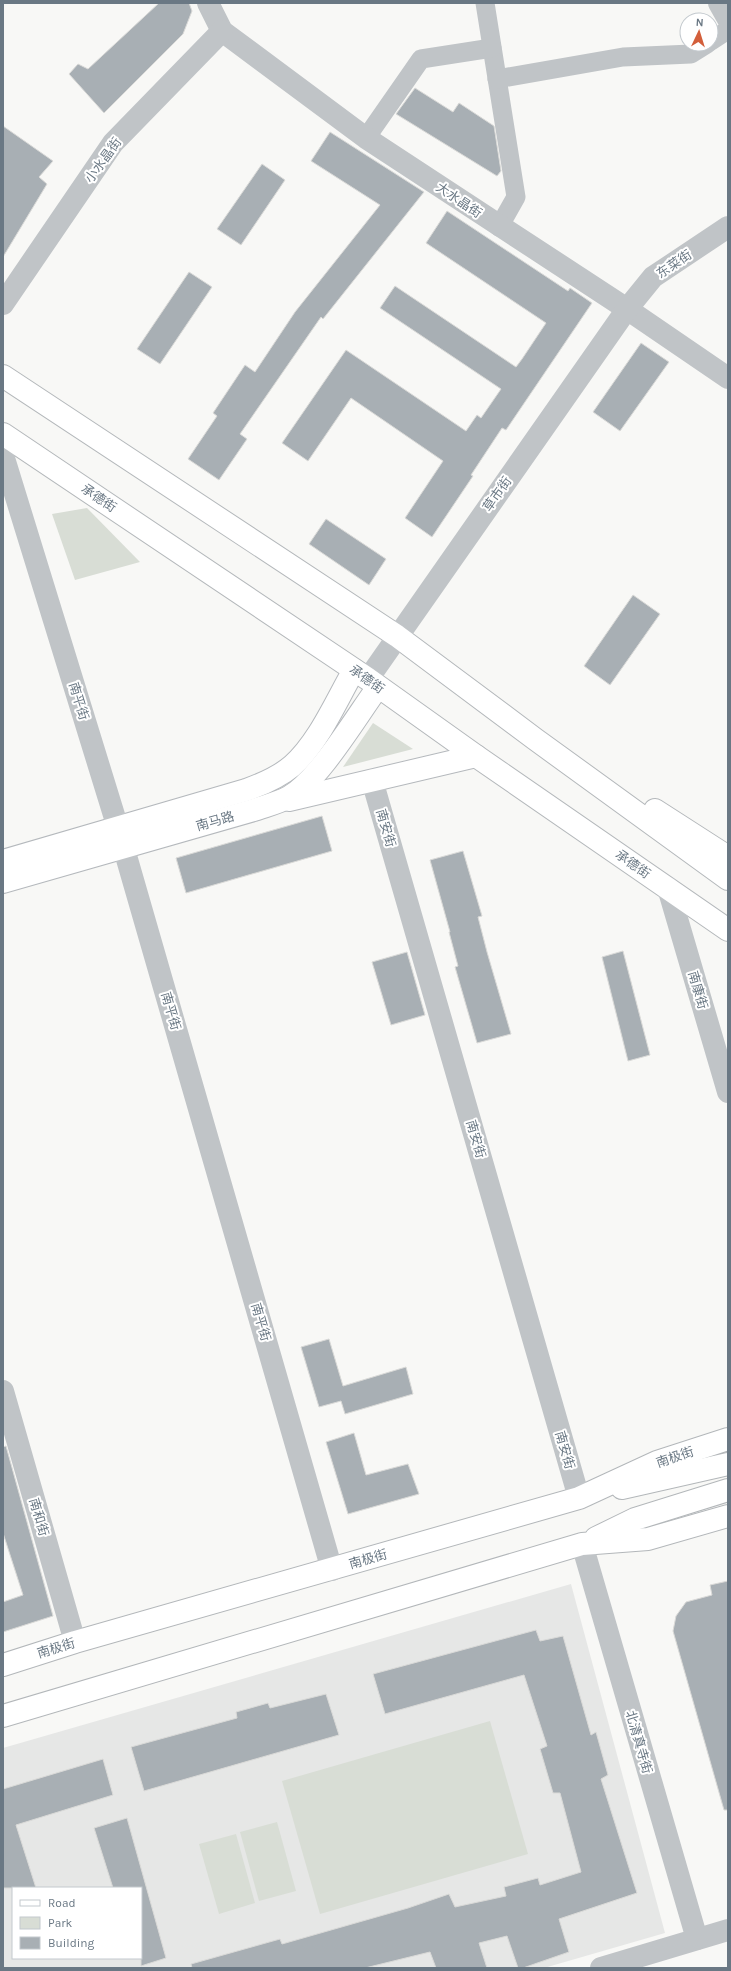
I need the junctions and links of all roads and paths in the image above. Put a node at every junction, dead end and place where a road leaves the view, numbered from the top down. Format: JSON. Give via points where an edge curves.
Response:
{"nodes":[{"id":1,"x":208,"y":3,"type":"edge"},
{"id":2,"x":485,"y":3,"type":"edge"},
{"id":3,"x":719,"y":3,"type":"edge"},
{"id":4,"x":728,"y":19,"type":"edge"},
{"id":5,"x":728,"y":30,"type":"edge"},
{"id":6,"x":222,"y":31,"type":"junction"},
{"id":7,"x":719,"y":36,"type":"edge"},
{"id":8,"x":492,"y":48,"type":"junction"},
{"id":9,"x":694,"y":52,"type":"edge"},
{"id":10,"x":497,"y":79,"type":"junction"},
{"id":11,"x":366,"y":138,"type":"junction"},
{"id":12,"x":499,"y":227,"type":"junction"},
{"id":13,"x":728,"y":227,"type":"edge"},
{"id":14,"x":3,"y":304,"type":"edge"},
{"id":15,"x":627,"y":309,"type":"junction"},
{"id":16,"x":3,"y":376,"type":"edge"},
{"id":17,"x":728,"y":378,"type":"edge"},
{"id":18,"x":3,"y":434,"type":"edge"},
{"id":19,"x":3,"y":455,"type":"edge"},
{"id":20,"x":397,"y":636,"type":"junction"},
{"id":21,"x":366,"y":678,"type":"junction"},
{"id":22,"x":476,"y":756,"type":"junction"},
{"id":23,"x":372,"y":780,"type":"junction"},
{"id":24,"x":268,"y":805,"type":"junction"},
{"id":25,"x":120,"y":838,"type":"junction"},
{"id":26,"x":3,"y":861,"type":"edge"},
{"id":27,"x":725,"y":870,"type":"edge"},
{"id":28,"x":3,"y":882,"type":"edge"},
{"id":29,"x":668,"y":888,"type":"junction"},
{"id":30,"x":728,"y":930,"type":"edge"},
{"id":31,"x":728,"y":1092,"type":"edge"},
{"id":32,"x":3,"y":1391,"type":"edge"},
{"id":33,"x":728,"y":1439,"type":"edge"},
{"id":34,"x":718,"y":1467,"type":"edge"},
{"id":35,"x":718,"y":1492,"type":"edge"},
{"id":36,"x":579,"y":1498,"type":"junction"},
{"id":37,"x":728,"y":1516,"type":"edge"},
{"id":38,"x":582,"y":1544,"type":"junction"},
{"id":39,"x":332,"y":1570,"type":"junction"},
{"id":40,"x":75,"y":1642,"type":"junction"},
{"id":41,"x":3,"y":1665,"type":"edge"},
{"id":42,"x":3,"y":1716,"type":"edge"},
{"id":43,"x":728,"y":1930,"type":"edge"},
{"id":44,"x":697,"y":1939,"type":"junction"},
{"id":45,"x":601,"y":1968,"type":"edge"}],
"edges":[{"from":1,"to":6,"type":"street","name":"大水晶街"},
{"from":2,"to":8,"type":"street"},
{"from":3,"to":4,"type":"street"},
{"from":5,"to":7,"type":"street"},
{"from":6,"to":11,"type":"street","name":"大水晶街"},
{"from":6,"to":14,"type":"street","name":"小水晶街","via":[[113,143]]},
{"from":8,"to":10,"type":"street"},
{"from":8,"to":11,"type":"street","via":[[421,59]]},
{"from":9,"to":10,"type":"street","via":[[623,57]]},
{"from":10,"to":12,"type":"street","via":[[516,197]]},
{"from":11,"to":12,"type":"street","name":"大水晶街"},
{"from":12,"to":15,"type":"street","name":"大水晶街"},
{"from":13,"to":15,"type":"street","name":"东菜街","via":[[653,277]]},
{"from":15,"to":17,"type":"street","name":"大水晶街"},
{"from":15,"to":20,"type":"street","name":"草市街"},
{"from":16,"to":20,"type":"main road"},
{"from":18,"to":21,"type":"main road","name":"承德街"},
{"from":19,"to":25,"type":"street","name":"南平街"},
{"from":20,"to":21,"type":"street","name":"草市街"},
{"from":20,"to":27,"type":"main road","via":[[535,739],[694,834]]},
{"from":21,"to":22,"type":"main road","name":"承德街"},
{"from":21,"to":24,"type":"main road","name":"南马路","via":[[322,765],[303,786],[288,797]]},
{"from":21,"to":25,"type":"main road","name":"南马路","via":[[303,755],[270,781]]},
{"from":22,"to":23,"type":"main road"},
{"from":22,"to":29,"type":"main road","name":"承德街"},
{"from":23,"to":24,"type":"main road"},
{"from":23,"to":36,"type":"street","name":"南安街"},
{"from":24,"to":25,"type":"main road","name":"南马路"},
{"from":25,"to":26,"type":"main road","name":"南马路"},
{"from":25,"to":28,"type":"main road","name":"南马路"},
{"from":25,"to":39,"type":"street","name":"南平街"},
{"from":29,"to":30,"type":"main road","name":"承德街"},
{"from":29,"to":31,"type":"street","name":"南康街"},
{"from":32,"to":40,"type":"street","name":"南和街"},
{"from":33,"to":36,"type":"main road","name":"南极街","via":[[657,1462]]},
{"from":34,"to":36,"type":"main road"},
{"from":35,"to":38,"type":"main road","via":[[635,1520]]},
{"from":36,"to":39,"type":"main road","name":"南极街"},
{"from":37,"to":38,"type":"main road","via":[[648,1539]]},
{"from":38,"to":42,"type":"main road"},
{"from":38,"to":44,"type":"street","name":"北清真寺街"},
{"from":39,"to":40,"type":"main road","name":"南极街"},
{"from":40,"to":41,"type":"main road","name":"南极街"},
{"from":43,"to":44,"type":"street"},
{"from":44,"to":45,"type":"street"}]}
